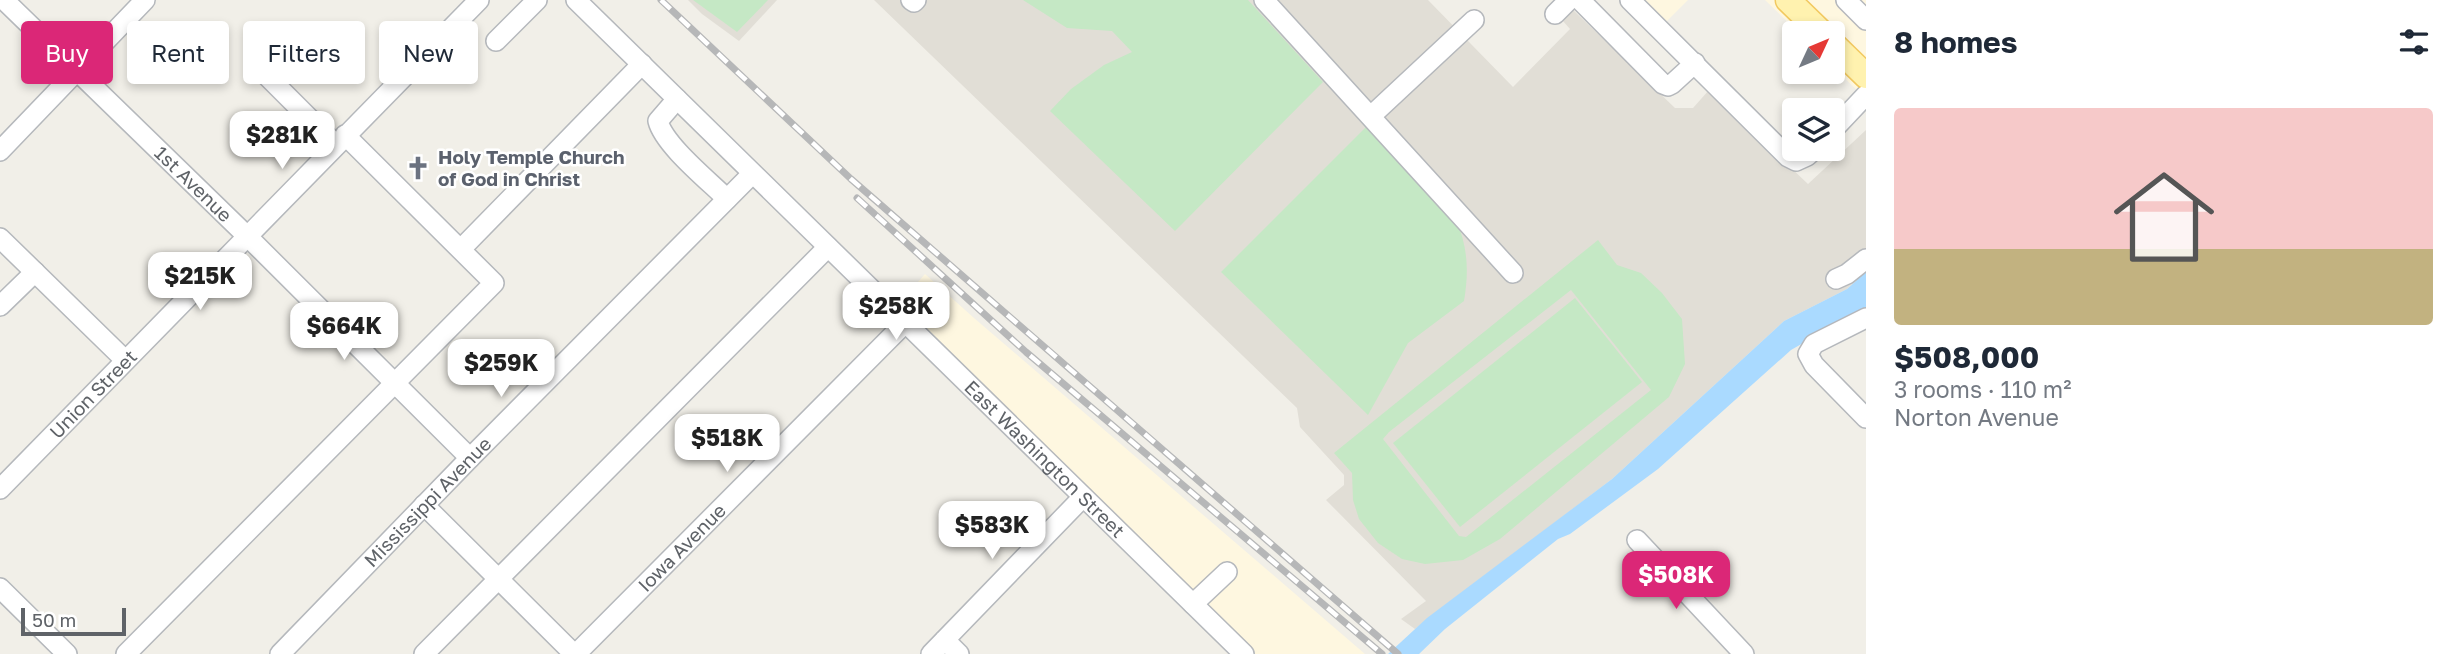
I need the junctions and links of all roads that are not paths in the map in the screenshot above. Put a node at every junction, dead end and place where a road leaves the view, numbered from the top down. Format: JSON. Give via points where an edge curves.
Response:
{"nodes":[{"id":1,"x":4,"y":0,"type":"edge"},
{"id":2,"x":479,"y":0,"type":"edge"},
{"id":3,"x":537,"y":0,"type":"edge"},
{"id":4,"x":576,"y":0,"type":"edge"},
{"id":5,"x":1264,"y":0,"type":"edge"},
{"id":6,"x":1580,"y":0,"type":"edge"},
{"id":7,"x":1630,"y":0,"type":"edge"},
{"id":8,"x":1846,"y":0,"type":"edge"},
{"id":9,"x":141,"y":1,"type":"edge"},
{"id":10,"x":1792,"y":1,"type":"edge"},
{"id":11,"x":1474,"y":20,"type":"dead end"},
{"id":12,"x":1866,"y":20,"type":"edge"},
{"id":13,"x":26,"y":21,"type":"edge"},
{"id":14,"x":1811,"y":21,"type":"edge"},
{"id":15,"x":113,"y":31,"type":"edge"},
{"id":16,"x":496,"y":41,"type":"dead end"},
{"id":17,"x":1845,"y":56,"type":"edge"},
{"id":18,"x":1695,"y":63,"type":"junction"},
{"id":19,"x":642,"y":64,"type":"junction"},
{"id":20,"x":1866,"y":76,"type":"edge"},
{"id":21,"x":64,"y":84,"type":"edge"},
{"id":22,"x":91,"y":84,"type":"edge"},
{"id":23,"x":277,"y":84,"type":"edge"},
{"id":24,"x":1866,"y":95,"type":"edge"},
{"id":25,"x":677,"y":99,"type":"junction"},
{"id":26,"x":1371,"y":116,"type":"junction"},
{"id":27,"x":1845,"y":117,"type":"edge"},
{"id":28,"x":341,"y":140,"type":"junction"},
{"id":29,"x":0,"y":151,"type":"edge"},
{"id":30,"x":1782,"y":151,"type":"edge"},
{"id":31,"x":752,"y":174,"type":"junction"},
{"id":32,"x":727,"y":198,"type":"junction"},
{"id":33,"x":247,"y":236,"type":"junction"},
{"id":34,"x":0,"y":238,"type":"edge"},
{"id":35,"x":828,"y":247,"type":"junction"},
{"id":36,"x":461,"y":249,"type":"junction"},
{"id":37,"x":1866,"y":259,"type":"edge"},
{"id":38,"x":35,"y":272,"type":"junction"},
{"id":39,"x":1513,"y":273,"type":"dead end"},
{"id":40,"x":1836,"y":279,"type":"dead end"},
{"id":41,"x":0,"y":306,"type":"edge"},
{"id":42,"x":1866,"y":318,"type":"edge"},
{"id":43,"x":905,"y":323,"type":"junction"},
{"id":44,"x":125,"y":360,"type":"junction"},
{"id":45,"x":394,"y":383,"type":"junction"},
{"id":46,"x":1866,"y":418,"type":"edge"},
{"id":47,"x":470,"y":458,"type":"junction"},
{"id":48,"x":0,"y":489,"type":"edge"},
{"id":49,"x":1083,"y":497,"type":"junction"},
{"id":50,"x":424,"y":505,"type":"junction"},
{"id":51,"x":1637,"y":540,"type":"dead end"},
{"id":52,"x":1227,"y":572,"type":"dead end"},
{"id":53,"x":499,"y":579,"type":"junction"},
{"id":54,"x":0,"y":588,"type":"edge"},
{"id":55,"x":1193,"y":604,"type":"junction"},
{"id":56,"x":938,"y":647,"type":"edge"},
{"id":57,"x":67,"y":654,"type":"edge"},
{"id":58,"x":126,"y":654,"type":"edge"},
{"id":59,"x":280,"y":654,"type":"edge"},
{"id":60,"x":424,"y":654,"type":"edge"},
{"id":61,"x":575,"y":654,"type":"edge"},
{"id":62,"x":959,"y":654,"type":"edge"},
{"id":63,"x":1244,"y":654,"type":"edge"},
{"id":64,"x":1744,"y":654,"type":"edge"}],
"edges":[{"from":1,"to":13,"type":"street","name":"1st Avenue"},
{"from":2,"to":28,"type":"street","name":"Union Street"},
{"from":3,"to":16,"type":"street"},
{"from":4,"to":19,"type":"street","name":"East Washington Street"},
{"from":5,"to":26,"type":"street"},
{"from":6,"to":18,"type":"street","via":[[1663,83],[1672,84]]},
{"from":7,"to":18,"type":"street"},
{"from":8,"to":12,"type":"street"},
{"from":9,"to":15,"type":"street"},
{"from":10,"to":14,"type":"main road"},
{"from":11,"to":26,"type":"street"},
{"from":17,"to":20,"type":"main road"},
{"from":18,"to":30,"type":"street"},
{"from":19,"to":25,"type":"street","name":"East Washington Street"},
{"from":19,"to":36,"type":"street"},
{"from":21,"to":29,"type":"street"},
{"from":22,"to":33,"type":"street","name":"1st Avenue"},
{"from":23,"to":28,"type":"street"},
{"from":24,"to":27,"type":"street"},
{"from":25,"to":31,"type":"street","name":"East Washington Street"},
{"from":25,"to":32,"type":"street","via":[[658,121],[659,127]]},
{"from":26,"to":39,"type":"street"},
{"from":28,"to":33,"type":"street","name":"Union Street"},
{"from":28,"to":36,"type":"street"},
{"from":31,"to":32,"type":"street","name":"Mississippi Avenue"},
{"from":31,"to":35,"type":"street","name":"East Washington Street"},
{"from":32,"to":47,"type":"street","name":"Mississippi Avenue"},
{"from":33,"to":44,"type":"street","name":"Union Street"},
{"from":33,"to":45,"type":"street","name":"1st Avenue"},
{"from":34,"to":38,"type":"street"},
{"from":35,"to":43,"type":"street","name":"East Washington Street"},
{"from":35,"to":53,"type":"street"},
{"from":36,"to":45,"type":"street","via":[[494,283]]},
{"from":37,"to":40,"type":"street"},
{"from":38,"to":41,"type":"street"},
{"from":38,"to":44,"type":"street"},
{"from":42,"to":46,"type":"street","via":[[1814,344],[1808,354]]},
{"from":43,"to":49,"type":"street","name":"East Washington Street"},
{"from":43,"to":61,"type":"street","name":"Iowa Avenue"},
{"from":44,"to":48,"type":"street","name":"Union Street"},
{"from":45,"to":47,"type":"street","name":"1st Avenue"},
{"from":45,"to":58,"type":"street"},
{"from":47,"to":50,"type":"street","name":"Mississippi Avenue"},
{"from":49,"to":55,"type":"street","name":"East Washington Street"},
{"from":49,"to":56,"type":"street"},
{"from":50,"to":53,"type":"street"},
{"from":50,"to":59,"type":"street","name":"Mississippi Avenue"},
{"from":51,"to":64,"type":"street"},
{"from":52,"to":55,"type":"street"},
{"from":53,"to":60,"type":"street"},
{"from":53,"to":61,"type":"street"},
{"from":54,"to":57,"type":"street"},
{"from":55,"to":63,"type":"street","name":"East Washington Street"},
{"from":56,"to":62,"type":"street"}]}
